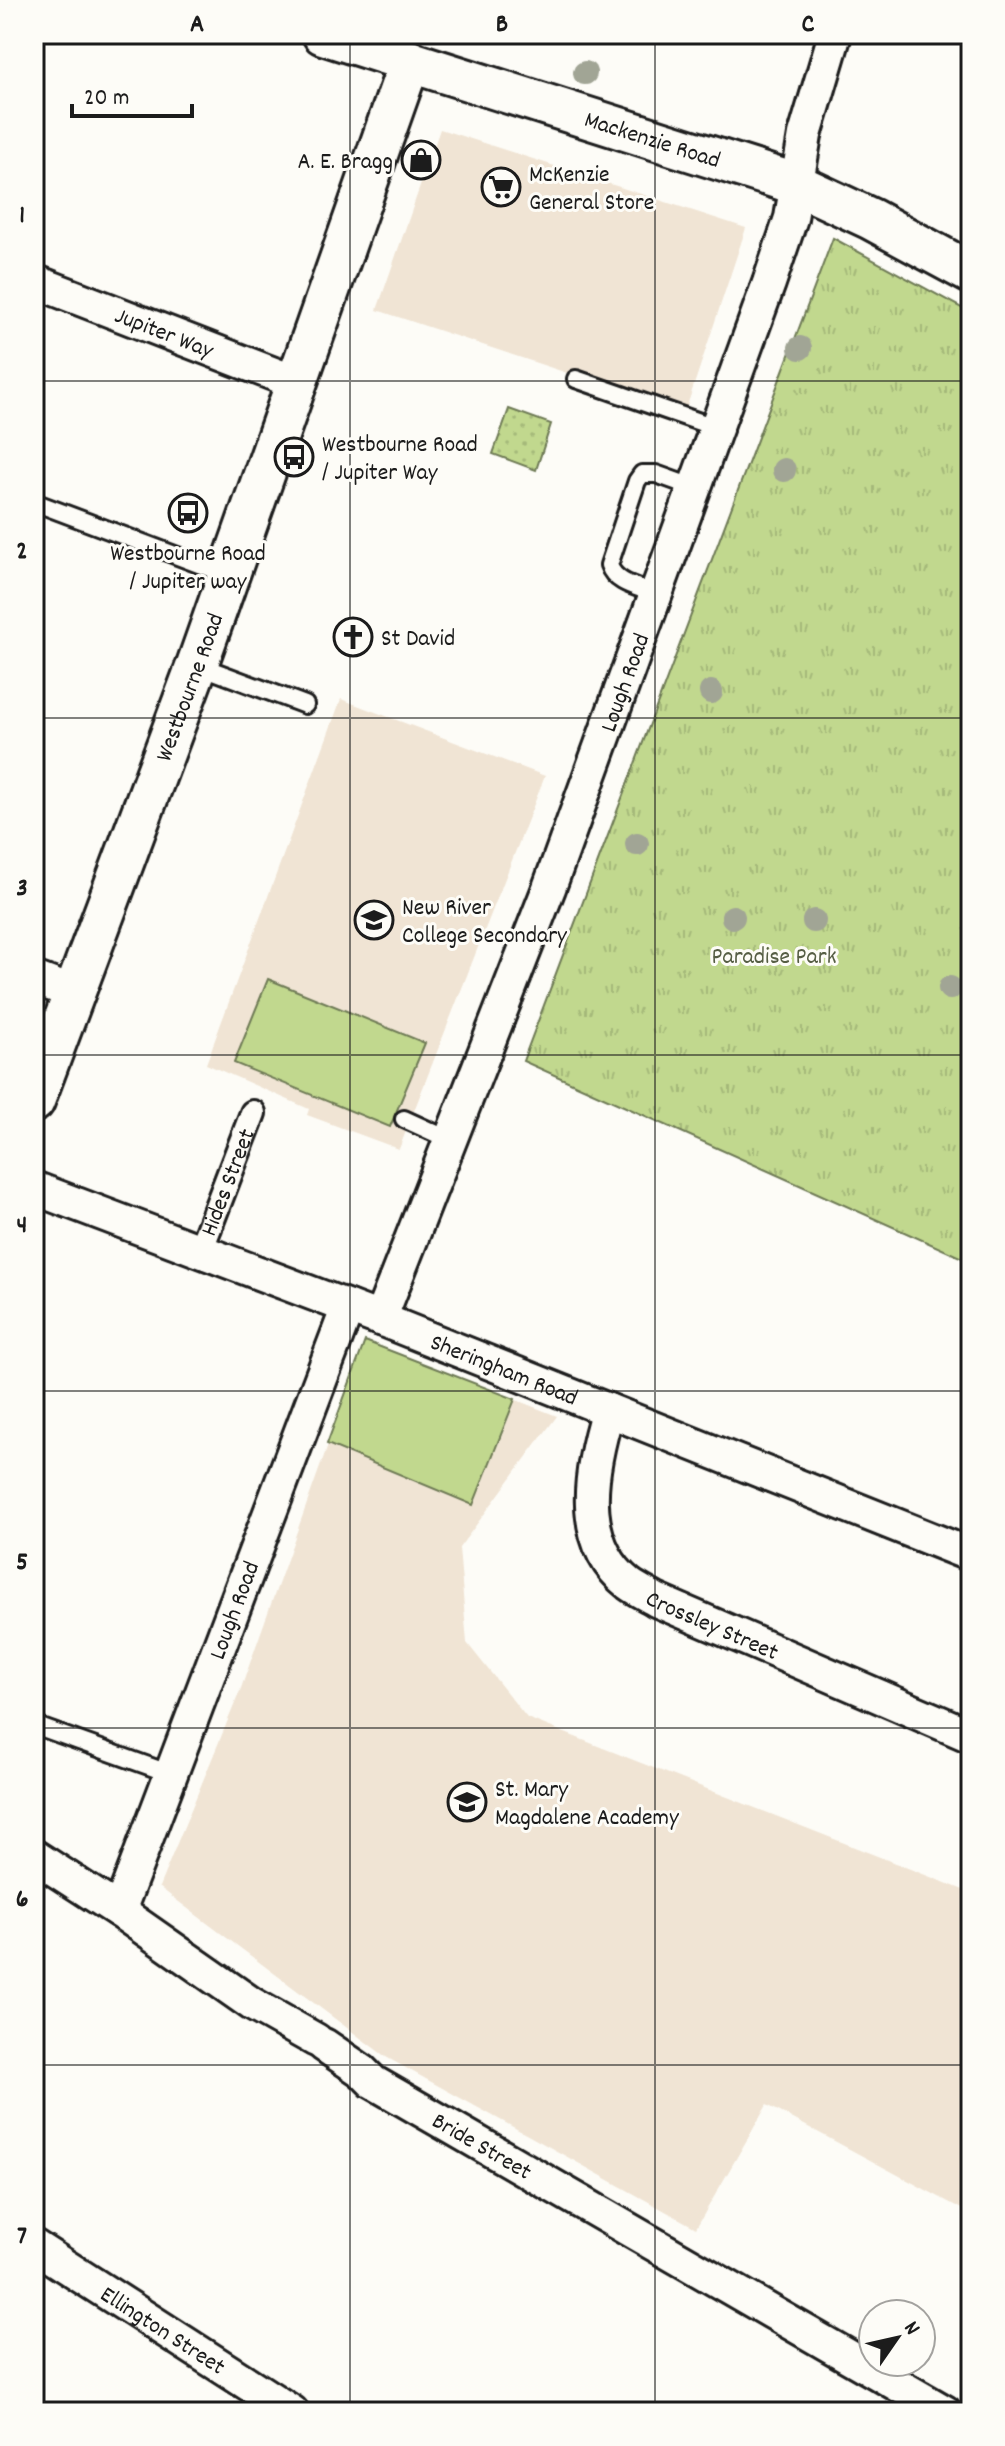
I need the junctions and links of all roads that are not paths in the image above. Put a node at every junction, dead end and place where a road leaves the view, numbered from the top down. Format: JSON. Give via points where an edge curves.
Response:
{"nodes":[{"id":1,"x":323,"y":34,"type":"edge"},
{"id":2,"x":835,"y":34,"type":"edge"},
{"id":3,"x":410,"y":61,"type":"junction"},
{"id":4,"x":796,"y":184,"type":"junction"},
{"id":5,"x":971,"y":273,"type":"edge"},
{"id":6,"x":34,"y":281,"type":"edge"},
{"id":7,"x":576,"y":379,"type":"dead end"},
{"id":8,"x":297,"y":383,"type":"junction"},
{"id":9,"x":717,"y":428,"type":"junction"},
{"id":10,"x":695,"y":488,"type":"junction"},
{"id":11,"x":34,"y":502,"type":"edge"},
{"id":12,"x":228,"y":575,"type":"junction"},
{"id":13,"x":656,"y":594,"type":"junction"},
{"id":14,"x":197,"y":665,"type":"junction"},
{"id":15,"x":305,"y":705,"type":"dead end"},
{"id":16,"x":34,"y":978,"type":"edge"},
{"id":17,"x":74,"y":993,"type":"junction"},
{"id":18,"x":34,"y":1101,"type":"edge"},
{"id":19,"x":253,"y":1113,"type":"dead end"},
{"id":20,"x":404,"y":1119,"type":"dead end"},
{"id":21,"x":450,"y":1140,"type":"junction"},
{"id":22,"x":34,"y":1188,"type":"edge"},
{"id":23,"x":200,"y":1251,"type":"junction"},
{"id":24,"x":348,"y":1307,"type":"junction"},
{"id":25,"x":380,"y":1319,"type":"junction"},
{"id":26,"x":608,"y":1410,"type":"junction"},
{"id":27,"x":971,"y":1555,"type":"edge"},
{"id":28,"x":34,"y":1725,"type":"edge"},
{"id":29,"x":971,"y":1736,"type":"edge"},
{"id":30,"x":171,"y":1774,"type":"junction"},
{"id":31,"x":34,"y":1856,"type":"edge"},
{"id":32,"x":119,"y":1911,"type":"junction"},
{"id":33,"x":34,"y":2246,"type":"edge"},
{"id":34,"x":292,"y":2412,"type":"edge"},
{"id":35,"x":945,"y":2412,"type":"edge"}],
"edges":[{"from":1,"to":3,"type":"street","name":"Mackenzie Road"},
{"from":2,"to":4,"type":"street","name":"Lough Road"},
{"from":3,"to":4,"type":"street","name":"Mackenzie Road"},
{"from":3,"to":8,"type":"street","name":"Westbourne Road"},
{"from":4,"to":5,"type":"street","name":"Mackenzie Road"},
{"from":4,"to":9,"type":"street","name":"Lough Road","via":[[788,231]]},
{"from":6,"to":8,"type":"street","name":"Jupiter Way"},
{"from":7,"to":9,"type":"lane"},
{"from":8,"to":12,"type":"street","name":"Westbourne Road"},
{"from":9,"to":10,"type":"street","name":"Lough Road"},
{"from":10,"to":13,"type":"street","name":"Lough Road"},
{"from":10,"to":13,"type":"lane","via":[[656,474],[642,474],[637,481],[609,565],[620,581]]},
{"from":11,"to":12,"type":"lane"},
{"from":12,"to":14,"type":"street","name":"Westbourne Road"},
{"from":13,"to":21,"type":"street","name":"Lough Road"},
{"from":14,"to":15,"type":"lane"},
{"from":14,"to":17,"type":"street","name":"Westbourne Road"},
{"from":16,"to":17,"type":"street"},
{"from":17,"to":18,"type":"street","name":"Westbourne Road"},
{"from":19,"to":23,"type":"street","name":"Hides Street"},
{"from":20,"to":21,"type":"lane"},
{"from":21,"to":25,"type":"street","name":"Lough Road"},
{"from":22,"to":23,"type":"street","name":"Sheringham Road"},
{"from":23,"to":24,"type":"street","name":"Sheringham Road"},
{"from":24,"to":25,"type":"street","name":"Sheringham Road"},
{"from":24,"to":30,"type":"street","name":"Lough Road"},
{"from":25,"to":26,"type":"street","name":"Sheringham Road"},
{"from":26,"to":27,"type":"street","name":"Sheringham Road"},
{"from":26,"to":29,"type":"street","name":"Crossley Street","via":[[592,1478],[591,1509],[609,1563],[629,1584]]},
{"from":28,"to":30,"type":"lane"},
{"from":30,"to":32,"type":"street","name":"Lough Road"},
{"from":31,"to":32,"type":"street","name":"Bride Street"},
{"from":32,"to":35,"type":"street","name":"Bride Street","via":[[373,2082]]},
{"from":33,"to":34,"type":"street","name":"Ellington Street"}]}
